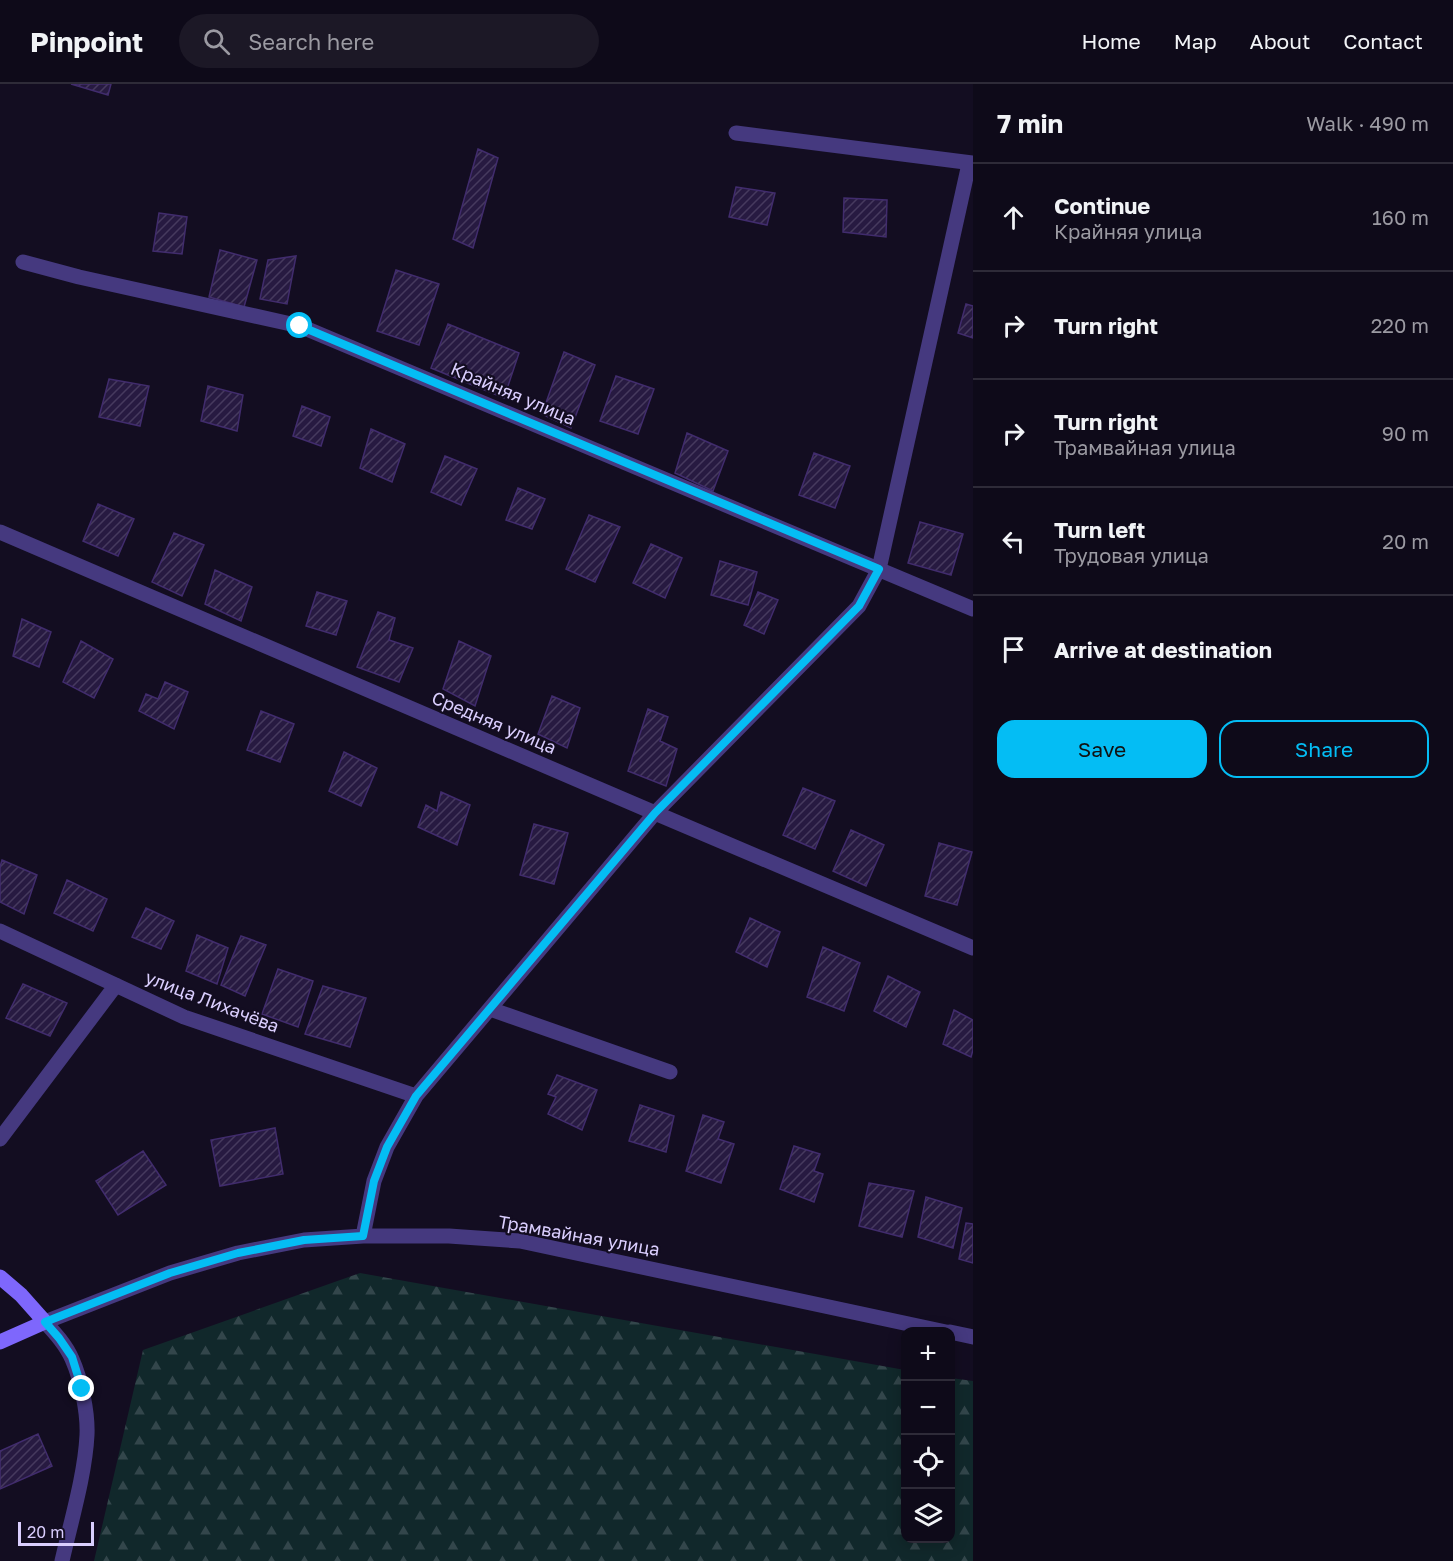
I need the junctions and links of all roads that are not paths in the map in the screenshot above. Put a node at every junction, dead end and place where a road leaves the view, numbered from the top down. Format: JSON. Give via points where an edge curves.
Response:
{"nodes":[{"id":1,"x":736,"y":133,"type":"dead end"},
{"id":2,"x":971,"y":164,"type":"edge"},
{"id":3,"x":23,"y":262,"type":"dead end"},
{"id":4,"x":0,"y":532,"type":"edge"},
{"id":5,"x":879,"y":569,"type":"junction"},
{"id":6,"x":973,"y":609,"type":"edge"},
{"id":7,"x":655,"y":813,"type":"junction"},
{"id":8,"x":0,"y":931,"type":"edge"},
{"id":9,"x":973,"y":948,"type":"edge"},
{"id":10,"x":116,"y":985,"type":"junction"},
{"id":11,"x":490,"y":1009,"type":"junction"},
{"id":12,"x":670,"y":1072,"type":"dead end"},
{"id":13,"x":416,"y":1096,"type":"junction"},
{"id":14,"x":0,"y":1139,"type":"edge"},
{"id":15,"x":363,"y":1236,"type":"junction"},
{"id":16,"x":0,"y":1276,"type":"edge"},
{"id":17,"x":45,"y":1322,"type":"junction"},
{"id":18,"x":923,"y":1327,"type":"edge"},
{"id":19,"x":955,"y":1333,"type":"edge"},
{"id":20,"x":973,"y":1337,"type":"edge"},
{"id":21,"x":0,"y":1342,"type":"edge"},
{"id":22,"x":63,"y":1561,"type":"edge"}],
"edges":[{"from":1,"to":2,"type":"street"},
{"from":2,"to":5,"type":"street"},
{"from":3,"to":5,"type":"street","name":"Крайняя улица","via":[[300,326]]},
{"from":4,"to":7,"type":"street","name":"Средняя улица"},
{"from":5,"to":6,"type":"street","name":"Крайняя улица"},
{"from":5,"to":7,"type":"street","via":[[859,606]]},
{"from":7,"to":9,"type":"street","name":"Средняя улица"},
{"from":7,"to":11,"type":"street"},
{"from":8,"to":10,"type":"street","name":"улица Лихачёва"},
{"from":10,"to":13,"type":"street","name":"улица Лихачёва","via":[[184,1017]]},
{"from":10,"to":14,"type":"street"},
{"from":11,"to":12,"type":"street"},
{"from":11,"to":13,"type":"street"},
{"from":13,"to":15,"type":"street","via":[[387,1147],[374,1181]]},
{"from":15,"to":17,"type":"street","name":"Трамвайная улица","via":[[304,1240],[238,1253],[170,1273]]},
{"from":15,"to":18,"type":"street","name":"Трамвайная улица","via":[[520,1241]]},
{"from":16,"to":17,"type":"street"},
{"from":17,"to":21,"type":"street","name":"Трамвайная улица"},
{"from":17,"to":22,"type":"street","via":[[72,1357],[82,1389],[87,1433]]},
{"from":19,"to":20,"type":"street"}]}
